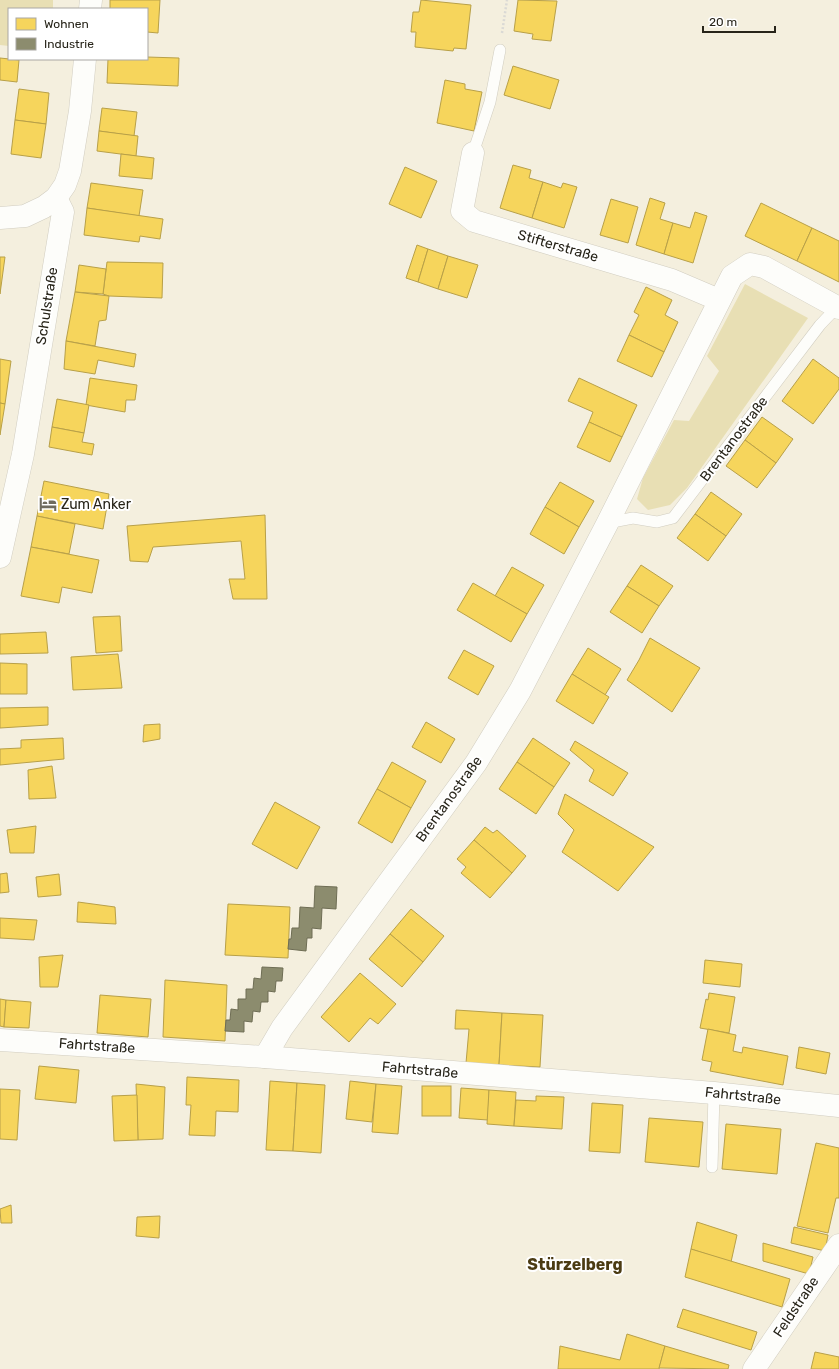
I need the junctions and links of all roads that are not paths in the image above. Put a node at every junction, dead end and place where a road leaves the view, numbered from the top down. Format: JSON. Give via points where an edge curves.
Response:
{"nodes":[{"id":1,"x":500,"y":50,"type":"road end"},
{"id":2,"x":85,"y":60,"type":"edge"},
{"id":3,"x":473,"y":153,"type":"joint"},
{"id":4,"x":56,"y":198,"type":"junction"},
{"id":5,"x":0,"y":218,"type":"edge"},
{"id":6,"x":719,"y":300,"type":"junction"},
{"id":7,"x":838,"y":307,"type":"edge"},
{"id":8,"x":607,"y":524,"type":"junction"},
{"id":9,"x":0,"y":557,"type":"edge"},
{"id":10,"x":0,"y":1040,"type":"edge"},
{"id":11,"x":265,"y":1057,"type":"junction"},
{"id":12,"x":714,"y":1093,"type":"junction"},
{"id":13,"x":839,"y":1106,"type":"edge"},
{"id":14,"x":712,"y":1167,"type":"dead end"},
{"id":15,"x":839,"y":1245,"type":"edge"},
{"id":16,"x":754,"y":1369,"type":"edge"}],
"edges":[{"from":1,"to":3,"type":"lane","name":"Stifterstraße","via":[[490,102]]},
{"from":2,"to":4,"type":"street","via":[[70,171],[65,185]]},
{"from":3,"to":6,"type":"street","name":"Stifterstraße","via":[[462,211],[474,221],[672,280]]},
{"from":4,"to":5,"type":"street","via":[[25,216]]},
{"from":4,"to":9,"type":"street","name":"Schulstraße","via":[[63,212],[23,454]]},
{"from":6,"to":7,"type":"street","via":[[732,276],[750,264],[764,267]]},
{"from":6,"to":8,"type":"street","name":"Brentanostraße"},
{"from":7,"to":8,"type":"lane","name":"Brentanostraße","via":[[820,325],[673,518],[657,522],[633,518]]},
{"from":8,"to":11,"type":"street","name":"Brentanostraße","via":[[520,692],[476,763],[282,1028]]},
{"from":10,"to":11,"type":"street","name":"Fahrtstraße"},
{"from":11,"to":12,"type":"street","name":"Fahrtstraße"},
{"from":12,"to":13,"type":"street","name":"Fahrtstraße"},
{"from":12,"to":14,"type":"lane"},
{"from":15,"to":16,"type":"street","name":"Feldstraße"}]}
